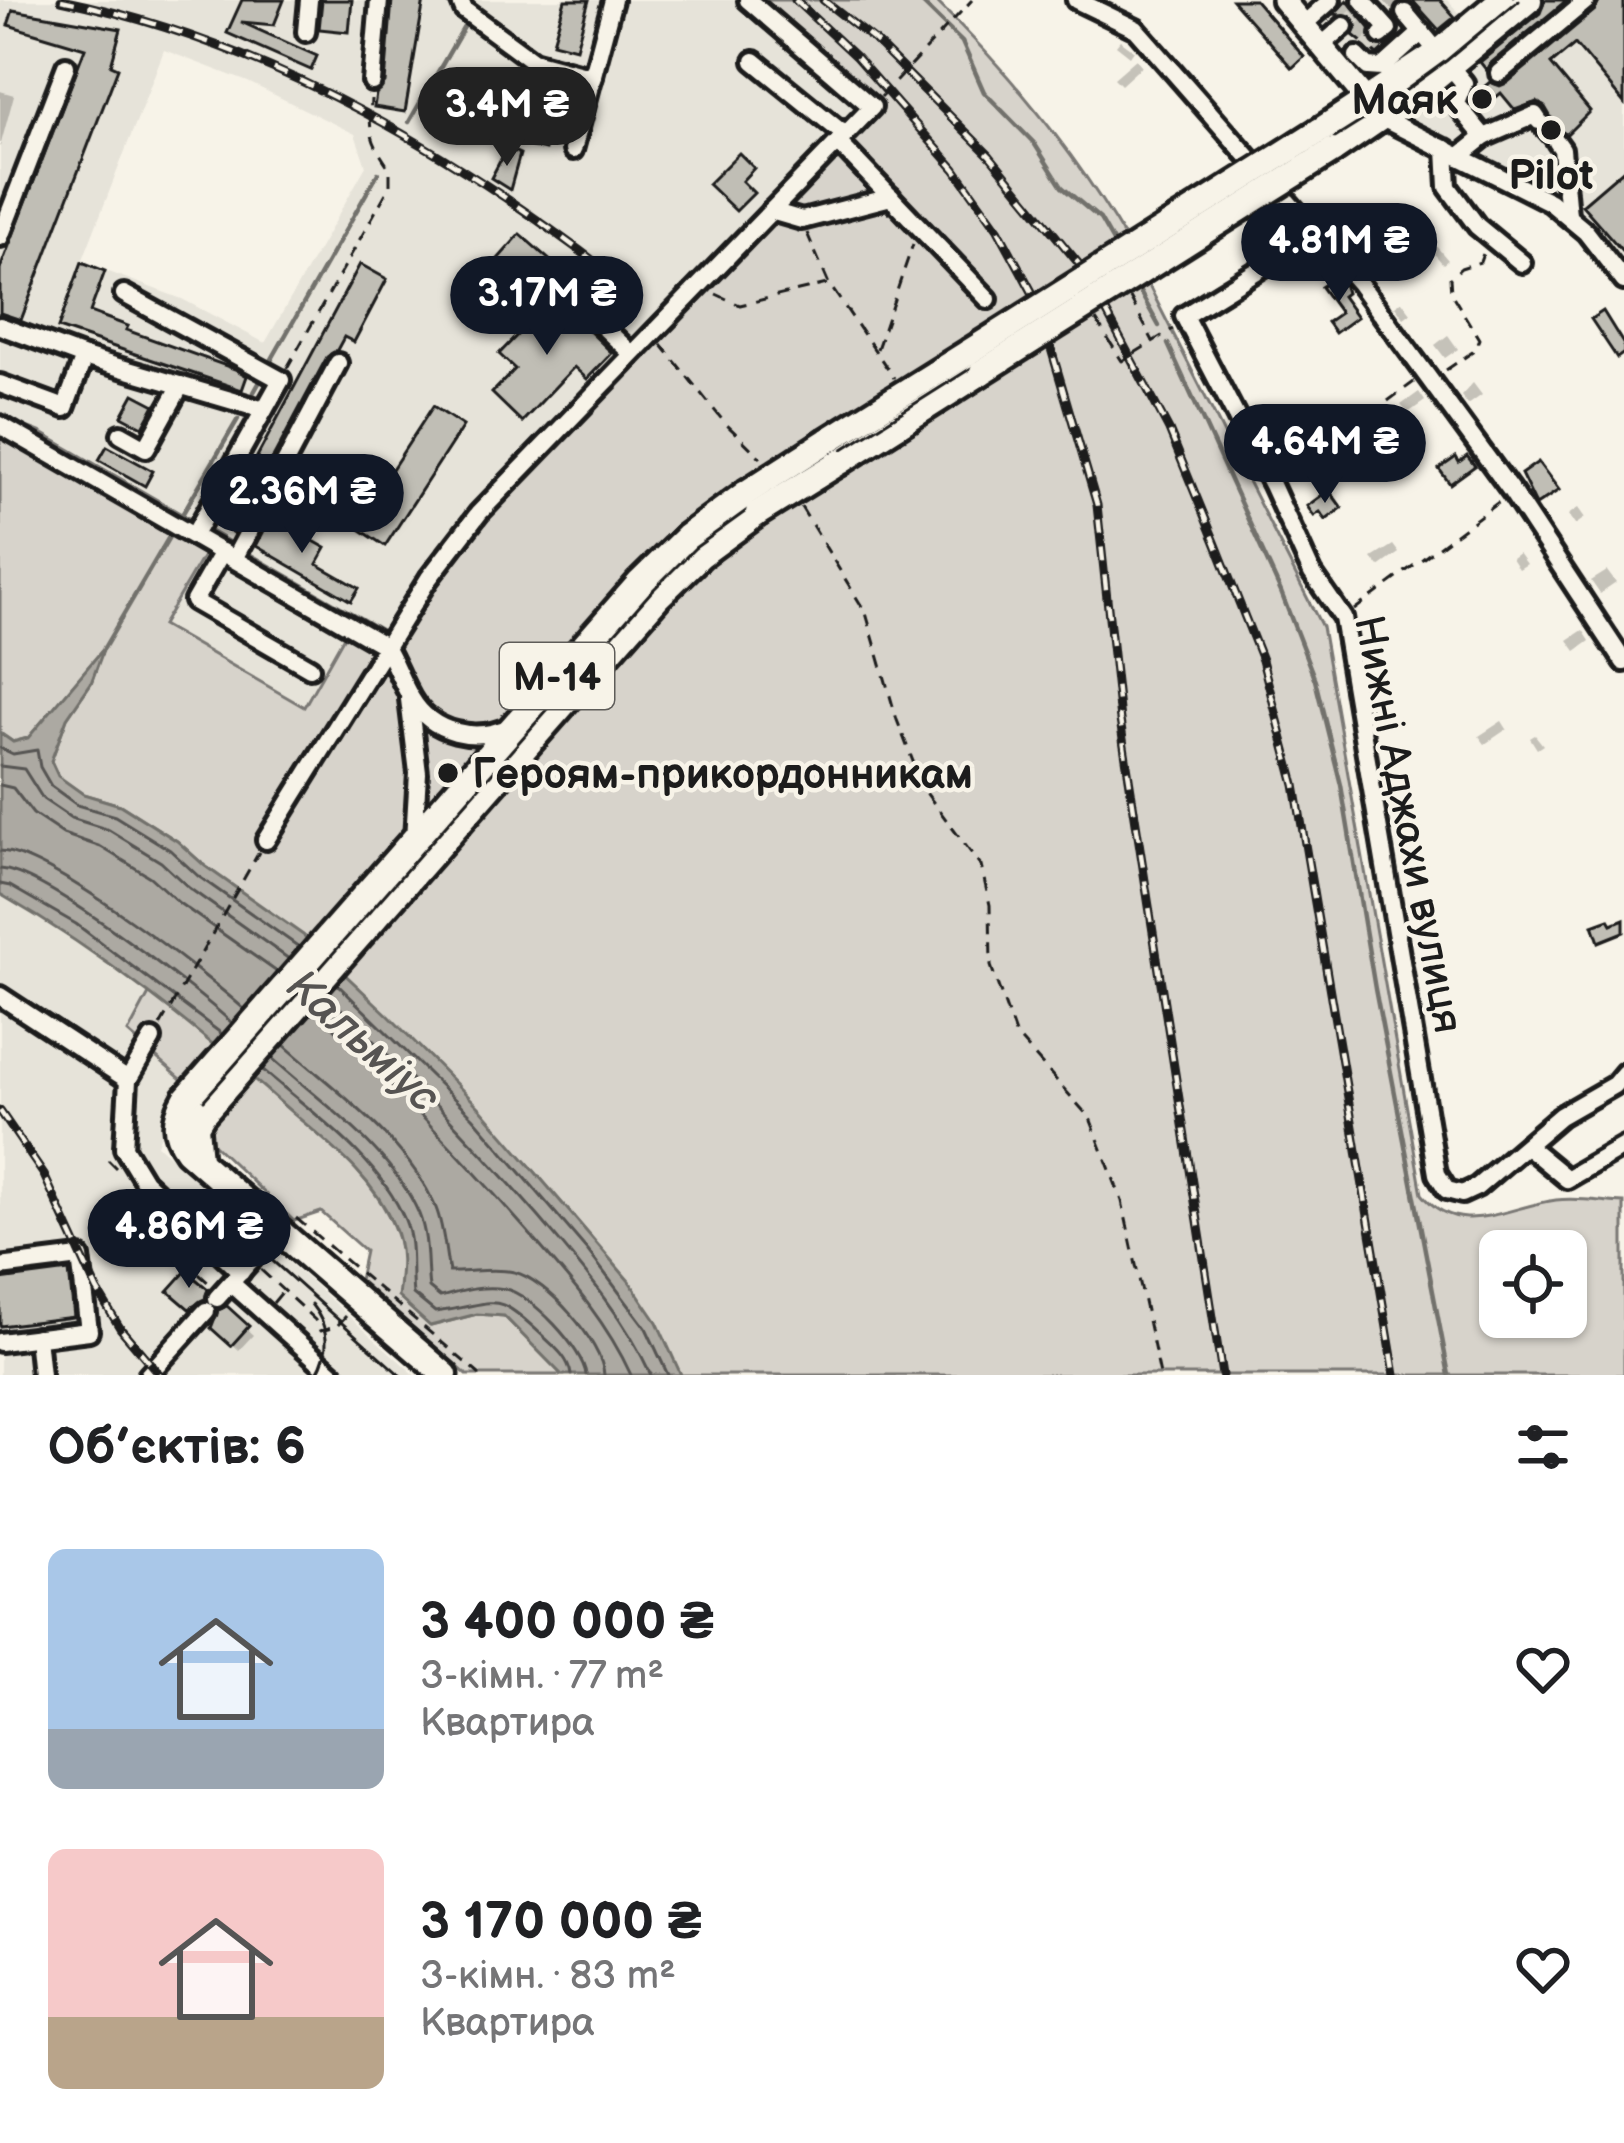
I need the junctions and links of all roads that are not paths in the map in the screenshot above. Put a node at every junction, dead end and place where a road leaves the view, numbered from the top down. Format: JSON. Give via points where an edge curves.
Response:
{"nodes":[{"id":1,"x":309,"y":0,"type":"edge"},
{"id":2,"x":379,"y":0,"type":"edge"},
{"id":3,"x":613,"y":0,"type":"edge"},
{"id":4,"x":748,"y":0,"type":"edge"},
{"id":5,"x":1076,"y":0,"type":"edge"},
{"id":6,"x":1283,"y":0,"type":"edge"},
{"id":7,"x":1331,"y":0,"type":"edge"},
{"id":8,"x":1501,"y":0,"type":"edge"},
{"id":9,"x":1529,"y":0,"type":"edge"},
{"id":10,"x":1587,"y":0,"type":"edge"},
{"id":11,"x":1363,"y":6,"type":"edge"},
{"id":12,"x":468,"y":11,"type":"edge"},
{"id":13,"x":1405,"y":14,"type":"dead end"},
{"id":14,"x":1304,"y":25,"type":"junction"},
{"id":15,"x":1344,"y":26,"type":"tunnel mouth"},
{"id":16,"x":306,"y":32,"type":"dead end"},
{"id":17,"x":1381,"y":35,"type":"dead end"},
{"id":18,"x":1321,"y":46,"type":"junction"},
{"id":19,"x":1354,"y":58,"type":"junction"},
{"id":20,"x":754,"y":61,"type":"dead end"},
{"id":21,"x":1450,"y":62,"type":"junction"},
{"id":22,"x":65,"y":66,"type":"dead end"},
{"id":23,"x":1499,"y":73,"type":"dead end"},
{"id":24,"x":593,"y":76,"type":"junction"},
{"id":25,"x":372,"y":82,"type":"road end"},
{"id":26,"x":1374,"y":109,"type":"junction"},
{"id":27,"x":1539,"y":121,"type":"dead end"},
{"id":28,"x":1484,"y":137,"type":"junction"},
{"id":29,"x":842,"y":139,"type":"junction"},
{"id":30,"x":1557,"y":142,"type":"dead end"},
{"id":31,"x":573,"y":150,"type":"dead end"},
{"id":32,"x":1452,"y":153,"type":"junction"},
{"id":33,"x":8,"y":194,"type":"edge"},
{"id":34,"x":891,"y":196,"type":"junction"},
{"id":35,"x":771,"y":211,"type":"junction"},
{"id":36,"x":1568,"y":215,"type":"junction"},
{"id":37,"x":1312,"y":232,"type":"junction"},
{"id":38,"x":0,"y":237,"type":"edge"},
{"id":39,"x":1522,"y":263,"type":"dead end"},
{"id":40,"x":1624,"y":281,"type":"edge"},
{"id":41,"x":560,"y":286,"type":"dead end"},
{"id":42,"x":124,"y":294,"type":"dead end"},
{"id":43,"x":988,"y":299,"type":"dead end"},
{"id":44,"x":0,"y":326,"type":"edge"},
{"id":45,"x":632,"y":354,"type":"junction"},
{"id":46,"x":84,"y":357,"type":"junction"},
{"id":47,"x":338,"y":363,"type":"dead end"},
{"id":48,"x":0,"y":384,"type":"edge"},
{"id":49,"x":181,"y":386,"type":"junction"},
{"id":50,"x":265,"y":410,"type":"junction"},
{"id":51,"x":0,"y":425,"type":"edge"},
{"id":52,"x":121,"y":434,"type":"dead end"},
{"id":53,"x":752,"y":503,"type":"junction"},
{"id":54,"x":190,"y":534,"type":"junction"},
{"id":55,"x":228,"y":556,"type":"junction"},
{"id":56,"x":385,"y":646,"type":"junction"},
{"id":57,"x":1624,"y":662,"type":"edge"},
{"id":58,"x":310,"y":668,"type":"dead end"},
{"id":59,"x":406,"y":686,"type":"junction"},
{"id":60,"x":513,"y":726,"type":"junction"},
{"id":61,"x":414,"y":839,"type":"junction"},
{"id":62,"x":266,"y":840,"type":"road end"},
{"id":63,"x":392,"y":883,"type":"junction"},
{"id":64,"x":0,"y":996,"type":"edge"},
{"id":65,"x":152,"y":1039,"type":"road end"},
{"id":66,"x":1624,"y":1073,"type":"edge"},
{"id":67,"x":128,"y":1080,"type":"junction"},
{"id":68,"x":1527,"y":1146,"type":"junction"},
{"id":69,"x":1624,"y":1146,"type":"edge"},
{"id":70,"x":283,"y":1220,"type":"junction"},
{"id":71,"x":0,"y":1267,"type":"edge"},
{"id":72,"x":228,"y":1287,"type":"junction"},
{"id":73,"x":37,"y":1337,"type":"junction"},
{"id":74,"x":0,"y":1342,"type":"edge"},
{"id":75,"x":41,"y":1375,"type":"edge"},
{"id":76,"x":148,"y":1375,"type":"edge"},
{"id":77,"x":334,"y":1375,"type":"edge"},
{"id":78,"x":445,"y":1375,"type":"edge"}],
"edges":[{"from":1,"to":16,"type":"street"},
{"from":2,"to":25,"type":"street"},
{"from":3,"to":24,"type":"street"},
{"from":4,"to":29,"type":"street","via":[[872,107]]},
{"from":5,"to":37,"type":"street","via":[[1136,29]]},
{"from":6,"to":14,"type":"main road"},
{"from":7,"to":14,"type":"street"},
{"from":8,"to":21,"type":"highway","number":"М-14"},
{"from":9,"to":21,"type":"highway","number":"М-14"},
{"from":10,"to":23,"type":"street"},
{"from":11,"to":17,"type":"street","via":[[1388,28]]},
{"from":12,"to":24,"type":"street","via":[[533,61]]},
{"from":13,"to":21,"type":"street"},
{"from":14,"to":18,"type":"main road"},
{"from":15,"to":18,"type":"street"},
{"from":18,"to":19,"type":"main road"},
{"from":19,"to":21,"type":"street","via":[[1368,68]]},
{"from":19,"to":26,"type":"main road"},
{"from":20,"to":29,"type":"street"},
{"from":21,"to":26,"type":"highway","number":"М-14"},
{"from":21,"to":28,"type":"street","via":[[1456,103]]},
{"from":22,"to":33,"type":"street"},
{"from":24,"to":31,"type":"street"},
{"from":26,"to":32,"type":"street"},
{"from":26,"to":53,"type":"highway","number":"М-14","bridge":true},
{"from":27,"to":28,"type":"street","via":[[1535,115]]},
{"from":28,"to":32,"type":"street"},
{"from":29,"to":34,"type":"street"},
{"from":29,"to":35,"type":"street"},
{"from":30,"to":36,"type":"street"},
{"from":32,"to":36,"type":"street"},
{"from":32,"to":39,"type":"street","via":[[1448,188],[1477,226]]},
{"from":33,"to":38,"type":"street"},
{"from":34,"to":35,"type":"street","via":[[802,220]]},
{"from":34,"to":43,"type":"street"},
{"from":35,"to":45,"type":"street"},
{"from":36,"to":40,"type":"street"},
{"from":37,"to":57,"type":"street","via":[[1359,283],[1512,492]]},
{"from":37,"to":68,"type":"street","name":"Нижні Аджахи вулиця","via":[[1184,316],[1312,573],[1343,618],[1437,1174],[1462,1194]]},
{"from":41,"to":45,"type":"street"},
{"from":42,"to":50,"type":"street","via":[[280,380]]},
{"from":44,"to":46,"type":"street"},
{"from":45,"to":56,"type":"street","via":[[479,514]]},
{"from":46,"to":48,"type":"street","via":[[65,408]]},
{"from":46,"to":49,"type":"street"},
{"from":47,"to":55,"type":"street"},
{"from":49,"to":50,"type":"street"},
{"from":49,"to":52,"type":"street","via":[[146,448]]},
{"from":50,"to":54,"type":"street"},
{"from":51,"to":54,"type":"street"},
{"from":53,"to":60,"type":"highway","number":"М-14","via":[[662,559]]},
{"from":53,"to":63,"type":"highway","number":"М-14"},
{"from":54,"to":55,"type":"street"},
{"from":55,"to":56,"type":"street"},
{"from":55,"to":58,"type":"street","via":[[194,601]]},
{"from":56,"to":59,"type":"street"},
{"from":56,"to":62,"type":"street"},
{"from":59,"to":60,"type":"street","via":[[425,716],[445,728],[479,735]]},
{"from":59,"to":61,"type":"street","via":[[417,751]]},
{"from":60,"to":61,"type":"highway","number":"М-14"},
{"from":61,"to":63,"type":"highway","number":"М-14"},
{"from":63,"to":70,"type":"highway","number":"М-14","via":[[202,1098],[183,1102],[177,1137]]},
{"from":64,"to":67,"type":"street"},
{"from":65,"to":67,"type":"street"},
{"from":66,"to":68,"type":"street"},
{"from":67,"to":72,"type":"street","via":[[124,1148],[132,1166]]},
{"from":68,"to":69,"type":"street","via":[[1567,1179]]},
{"from":70,"to":72,"type":"street"},
{"from":70,"to":78,"type":"highway","number":"М-14"},
{"from":71,"to":73,"type":"street","via":[[80,1257],[89,1331]]},
{"from":72,"to":76,"type":"street"},
{"from":72,"to":77,"type":"street"},
{"from":73,"to":74,"type":"street"},
{"from":73,"to":75,"type":"street"}]}
